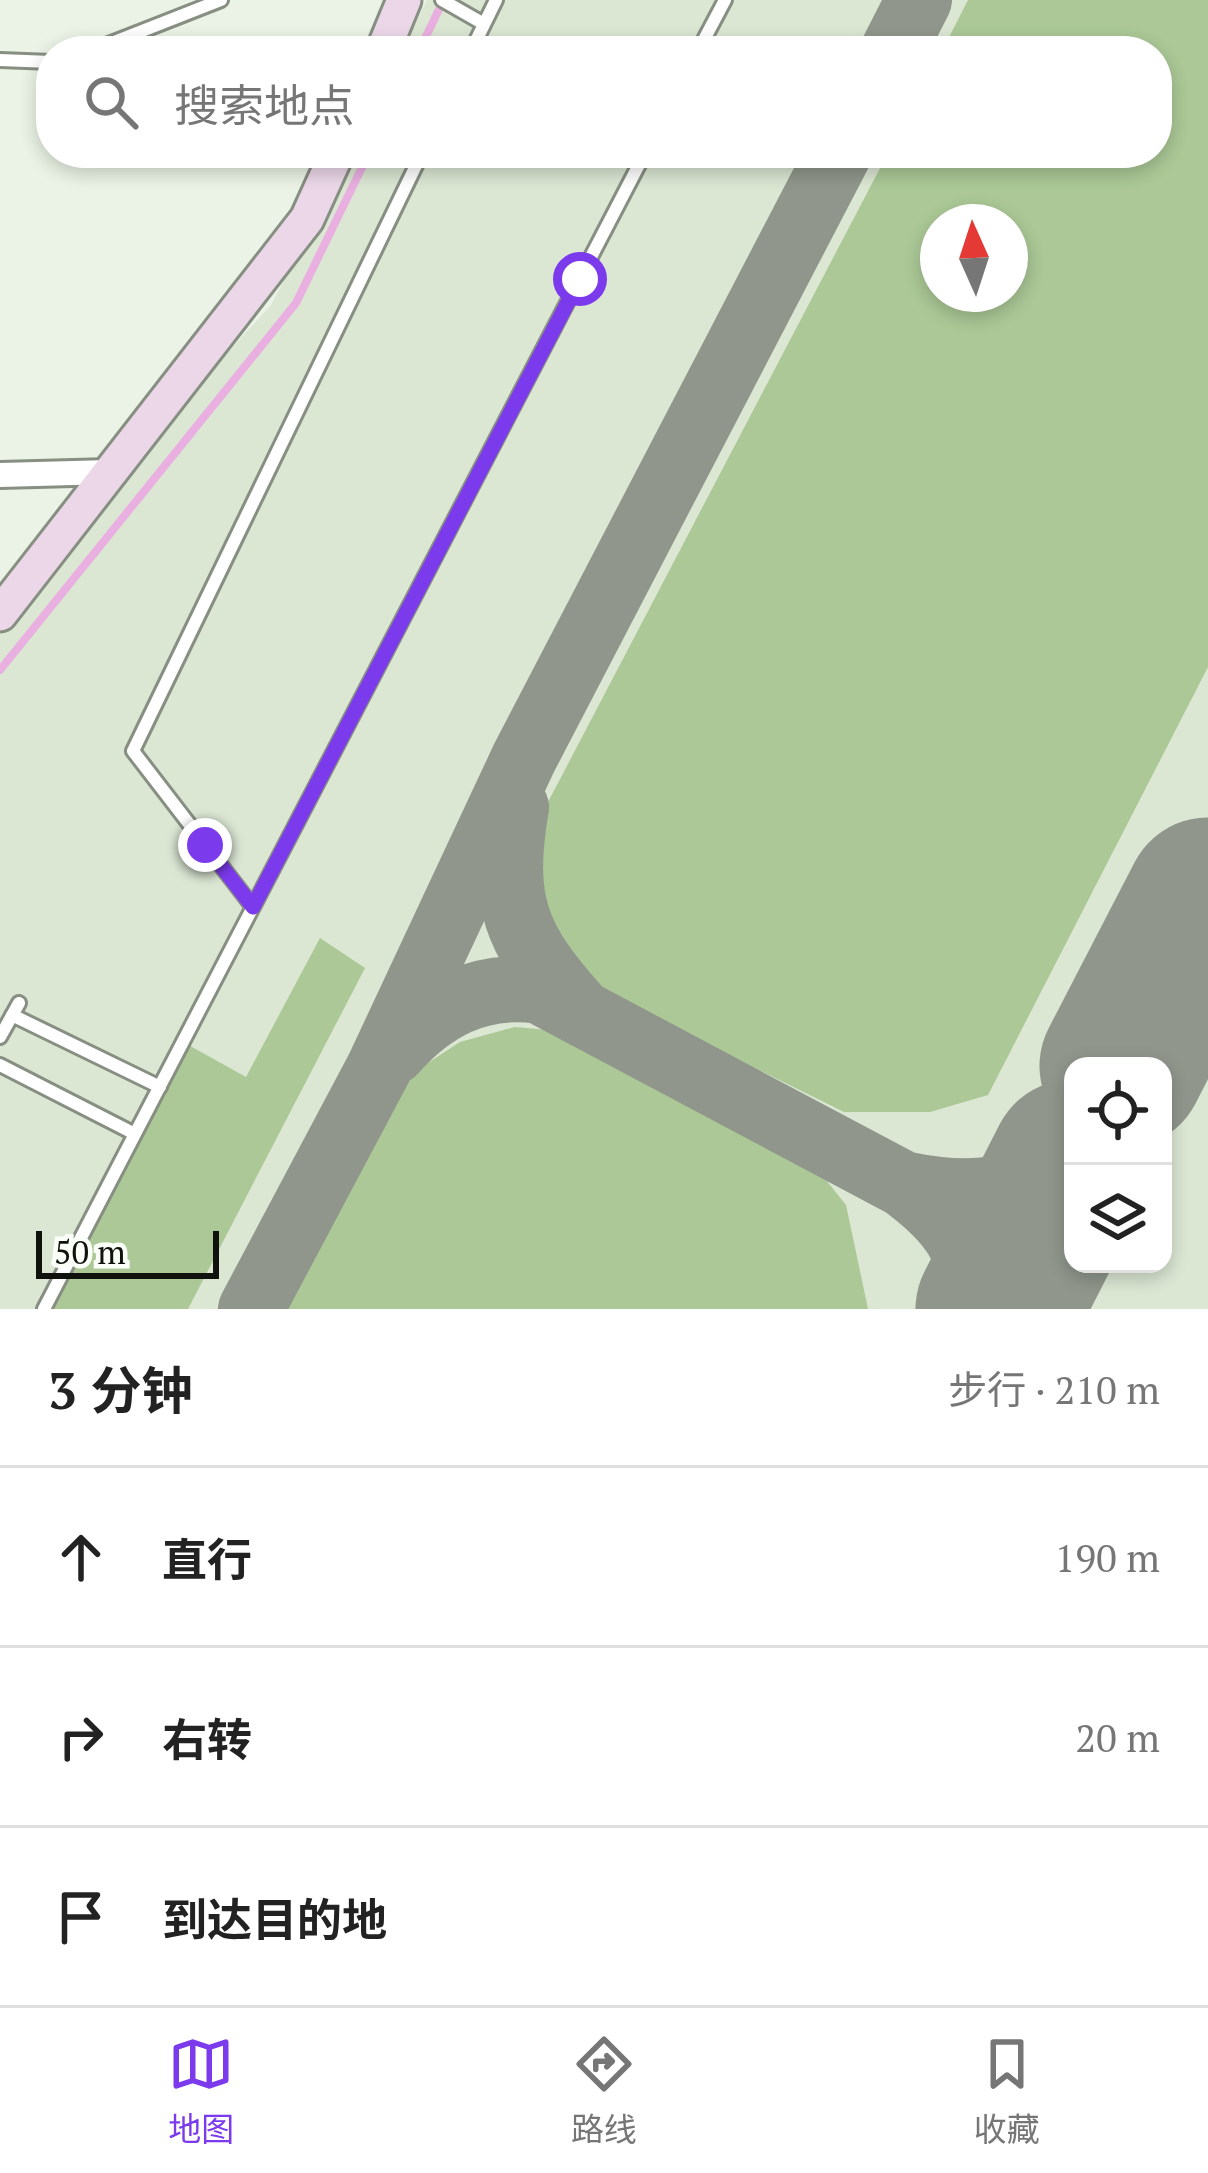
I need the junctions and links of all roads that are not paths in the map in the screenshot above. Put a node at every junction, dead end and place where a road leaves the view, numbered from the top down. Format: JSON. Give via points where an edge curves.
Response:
{"nodes":[{"id":1,"x":221,"y":0,"type":"edge"},
{"id":2,"x":404,"y":0,"type":"edge"},
{"id":3,"x":442,"y":0,"type":"edge"},
{"id":4,"x":496,"y":0,"type":"edge"},
{"id":5,"x":725,"y":0,"type":"edge"},
{"id":6,"x":484,"y":24,"type":"junction"},
{"id":7,"x":129,"y":36,"type":"edge"},
{"id":8,"x":388,"y":36,"type":"edge"},
{"id":9,"x":478,"y":36,"type":"edge"},
{"id":10,"x":706,"y":36,"type":"edge"},
{"id":11,"x":0,"y":60,"type":"edge"},
{"id":12,"x":36,"y":61,"type":"edge"},
{"id":13,"x":330,"y":168,"type":"edge"},
{"id":14,"x":415,"y":168,"type":"edge"},
{"id":15,"x":637,"y":168,"type":"edge"},
{"id":16,"x":110,"y":472,"type":"junction"},
{"id":17,"x":0,"y":476,"type":"edge"},
{"id":18,"x":0,"y":614,"type":"edge"},
{"id":19,"x":253,"y":907,"type":"junction"},
{"id":20,"x":0,"y":1037,"type":"edge"},
{"id":21,"x":0,"y":1064,"type":"edge"},
{"id":22,"x":160,"y":1087,"type":"junction"},
{"id":23,"x":135,"y":1134,"type":"junction"},
{"id":24,"x":44,"y":1309,"type":"edge"}],
"edges":[{"from":1,"to":7,"type":"lane"},
{"from":2,"to":8,"type":"main road"},
{"from":3,"to":6,"type":"lane"},
{"from":4,"to":6,"type":"lane"},
{"from":5,"to":10,"type":"lane"},
{"from":6,"to":9,"type":"lane"},
{"from":11,"to":12,"type":"lane"},
{"from":13,"to":16,"type":"main road","via":[[308,218]]},
{"from":14,"to":19,"type":"lane","via":[[133,752]]},
{"from":15,"to":19,"type":"lane"},
{"from":16,"to":17,"type":"street"},
{"from":16,"to":18,"type":"main road"},
{"from":19,"to":22,"type":"lane"},
{"from":20,"to":22,"type":"lane","via":[[16,1009]]},
{"from":21,"to":23,"type":"lane"},
{"from":22,"to":23,"type":"lane"},
{"from":23,"to":24,"type":"lane"}]}
